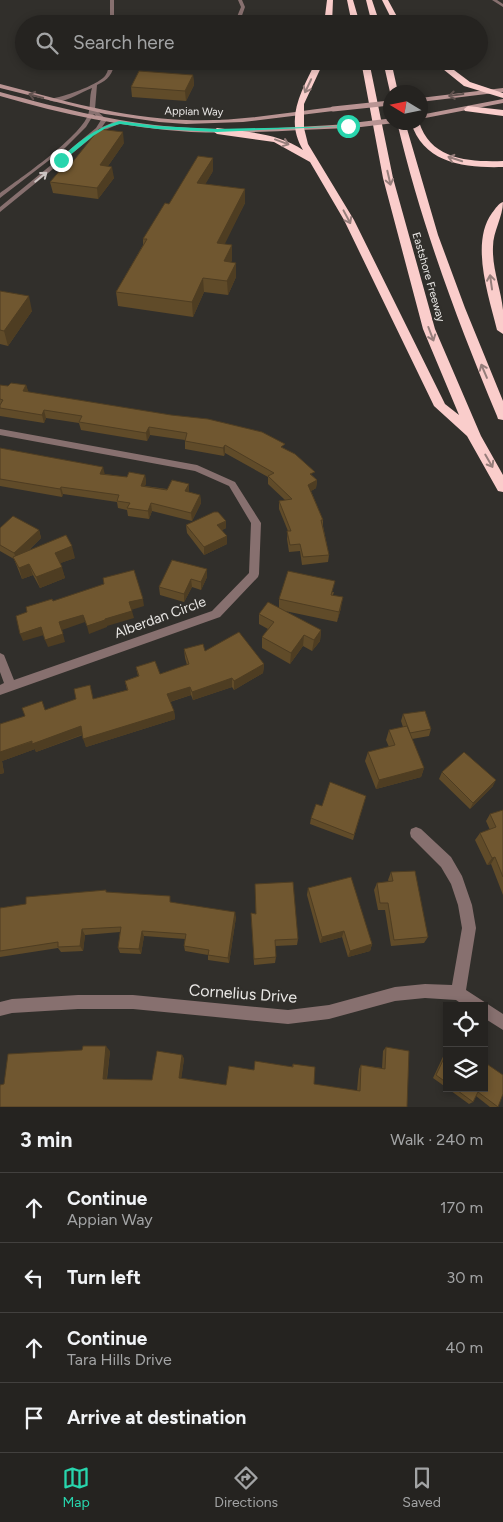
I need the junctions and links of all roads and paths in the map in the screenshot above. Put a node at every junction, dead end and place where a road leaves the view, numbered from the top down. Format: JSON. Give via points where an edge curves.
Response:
{"nodes":[{"id":1,"x":112,"y":0,"type":"edge"},
{"id":2,"x":240,"y":0,"type":"edge"},
{"id":3,"x":330,"y":0,"type":"edge"},
{"id":4,"x":350,"y":0,"type":"edge"},
{"id":5,"x":369,"y":0,"type":"edge"},
{"id":6,"x":385,"y":0,"type":"edge"},
{"id":7,"x":494,"y":0,"type":"edge"},
{"id":8,"x":503,"y":6,"type":"edge"},
{"id":9,"x":112,"y":15,"type":"edge"},
{"id":10,"x":240,"y":15,"type":"edge"},
{"id":11,"x":329,"y":15,"type":"edge"},
{"id":12,"x":354,"y":15,"type":"edge"},
{"id":13,"x":373,"y":15,"type":"edge"},
{"id":14,"x":393,"y":15,"type":"edge"},
{"id":15,"x":109,"y":70,"type":"edge"},
{"id":16,"x":316,"y":70,"type":"edge"},
{"id":17,"x":367,"y":70,"type":"edge"},
{"id":18,"x":388,"y":70,"type":"edge"},
{"id":19,"x":390,"y":70,"type":"edge"},
{"id":20,"x":449,"y":70,"type":"edge"},
{"id":21,"x":392,"y":85,"type":"edge"},
{"id":22,"x":398,"y":85,"type":"edge"},
{"id":23,"x":0,"y":86,"type":"edge"},
{"id":24,"x":95,"y":86,"type":"junction"},
{"id":25,"x":503,"y":90,"type":"edge"},
{"id":26,"x":489,"y":92,"type":"junction"},
{"id":27,"x":0,"y":94,"type":"edge"},
{"id":28,"x":503,"y":96,"type":"edge"},
{"id":29,"x":428,"y":99,"type":"edge"},
{"id":30,"x":52,"y":100,"type":"junction"},
{"id":31,"x":503,"y":101,"type":"edge"},
{"id":32,"x":383,"y":104,"type":"edge"},
{"id":33,"x":468,"y":109,"type":"junction"},
{"id":34,"x":92,"y":110,"type":"junction"},
{"id":35,"x":299,"y":112,"type":"junction"},
{"id":36,"x":503,"y":113,"type":"edge"},
{"id":37,"x":428,"y":116,"type":"edge"},
{"id":38,"x":90,"y":118,"type":"junction"},
{"id":39,"x":104,"y":120,"type":"junction"},
{"id":40,"x":119,"y":122,"type":"junction"},
{"id":41,"x":383,"y":122,"type":"edge"},
{"id":42,"x":300,"y":128,"type":"junction"},
{"id":43,"x":403,"y":130,"type":"edge"},
{"id":44,"x":418,"y":130,"type":"edge"},
{"id":45,"x":217,"y":131,"type":"junction"},
{"id":46,"x":91,"y":135,"type":"junction"},
{"id":47,"x":503,"y":164,"type":"edge"},
{"id":48,"x":324,"y":174,"type":"junction"},
{"id":49,"x":0,"y":196,"type":"edge"},
{"id":50,"x":503,"y":206,"type":"edge"},
{"id":51,"x":0,"y":210,"type":"edge"},
{"id":52,"x":503,"y":330,"type":"edge"},
{"id":53,"x":503,"y":416,"type":"edge"},
{"id":54,"x":0,"y":432,"type":"edge"},
{"id":55,"x":474,"y":436,"type":"junction"},
{"id":56,"x":503,"y":487,"type":"edge"},
{"id":57,"x":0,"y":658,"type":"edge"},
{"id":58,"x":6,"y":688,"type":"edge"},
{"id":59,"x":416,"y":833,"type":"dead end"},
{"id":60,"x":458,"y":993,"type":"junction"},
{"id":61,"x":473,"y":1002,"type":"edge"},
{"id":62,"x":0,"y":1009,"type":"edge"},
{"id":63,"x":488,"y":1012,"type":"edge"},
{"id":64,"x":503,"y":1023,"type":"edge"}],
"edges":[{"from":1,"to":9,"type":"street"},
{"from":2,"to":10,"type":"street","via":[[243,6]]},
{"from":3,"to":11,"type":"highway"},
{"from":4,"to":12,"type":"highway"},
{"from":5,"to":13,"type":"highway"},
{"from":6,"to":14,"type":"highway"},
{"from":7,"to":8,"type":"street"},
{"from":15,"to":24,"type":"street"},
{"from":16,"to":35,"type":"highway","one_way":true},
{"from":17,"to":55,"type":"highway","name":"Eastshore Freeway","one_way":true,"via":[[388,178],[429,329]]},
{"from":18,"to":21,"type":"highway"},
{"from":19,"to":22,"type":"highway"},
{"from":20,"to":26,"type":"highway","via":[[467,84]]},
{"from":30,"to":23,"type":"main road","name":"Appian Way","one_way":true},
{"from":24,"to":30,"type":"street","via":[[67,99]]},
{"from":24,"to":34,"type":"street"},
{"from":25,"to":26,"type":"main road"},
{"from":26,"to":28,"type":"highway"},
{"from":26,"to":29,"type":"main road","one_way":true},
{"from":27,"to":38,"type":"main road","name":"Appian Way"},
{"from":30,"to":34,"type":"main road","name":"Appian Way"},
{"from":31,"to":33,"type":"main road"},
{"from":32,"to":35,"type":"main road","name":"Appian Way","bridge":true},
{"from":33,"to":36,"type":"highway"},
{"from":33,"to":37,"type":"main road"},
{"from":34,"to":35,"type":"main road","name":"Appian Way","via":[[193,122],[246,121]]},
{"from":34,"to":38,"type":"street"},
{"from":34,"to":39,"type":"street"},
{"from":35,"to":42,"type":"highway"},
{"from":38,"to":39,"type":"main road","name":"Appian Way"},
{"from":38,"to":49,"type":"street","via":[[68,142]]},
{"from":39,"to":40,"type":"main road","name":"Appian Way"},
{"from":39,"to":46,"type":"street"},
{"from":40,"to":45,"type":"main road","name":"Appian Way"},
{"from":40,"to":46,"type":"street"},
{"from":41,"to":42,"type":"main road","name":"Appian Way","bridge":true},
{"from":42,"to":45,"type":"main road","name":"Appian Way"},
{"from":42,"to":48,"type":"highway","via":[[304,144]]},
{"from":53,"to":43,"type":"highway","name":"Eastshore Freeway","one_way":true,"via":[[432,235]]},
{"from":47,"to":44,"type":"highway","one_way":true,"via":[[478,164],[446,156],[424,143]]},
{"from":45,"to":48,"type":"highway","one_way":true,"via":[[282,141],[294,147]]},
{"from":51,"to":46,"type":"street","one_way":true},
{"from":48,"to":55,"type":"highway","one_way":true,"via":[[440,406]]},
{"from":52,"to":50,"type":"highway","one_way":true,"via":[[492,290],[487,245],[490,224]]},
{"from":54,"to":58,"type":"street","name":"Alberdan Circle","via":[[197,468],[232,484],[256,523],[254,574],[216,614]]},
{"from":55,"to":56,"type":"highway","name":"Eastshore Freeway","one_way":true},
{"from":57,"to":58,"type":"street"},
{"from":59,"to":60,"type":"street","via":[[446,862],[466,905],[469,928]]},
{"from":60,"to":61,"type":"street","name":"Cornelius Drive"},
{"from":60,"to":62,"type":"street","name":"Cornelius Drive","via":[[424,991],[395,994],[329,1012],[288,1017],[133,1002],[78,1002]]},
{"from":63,"to":64,"type":"street"}]}
